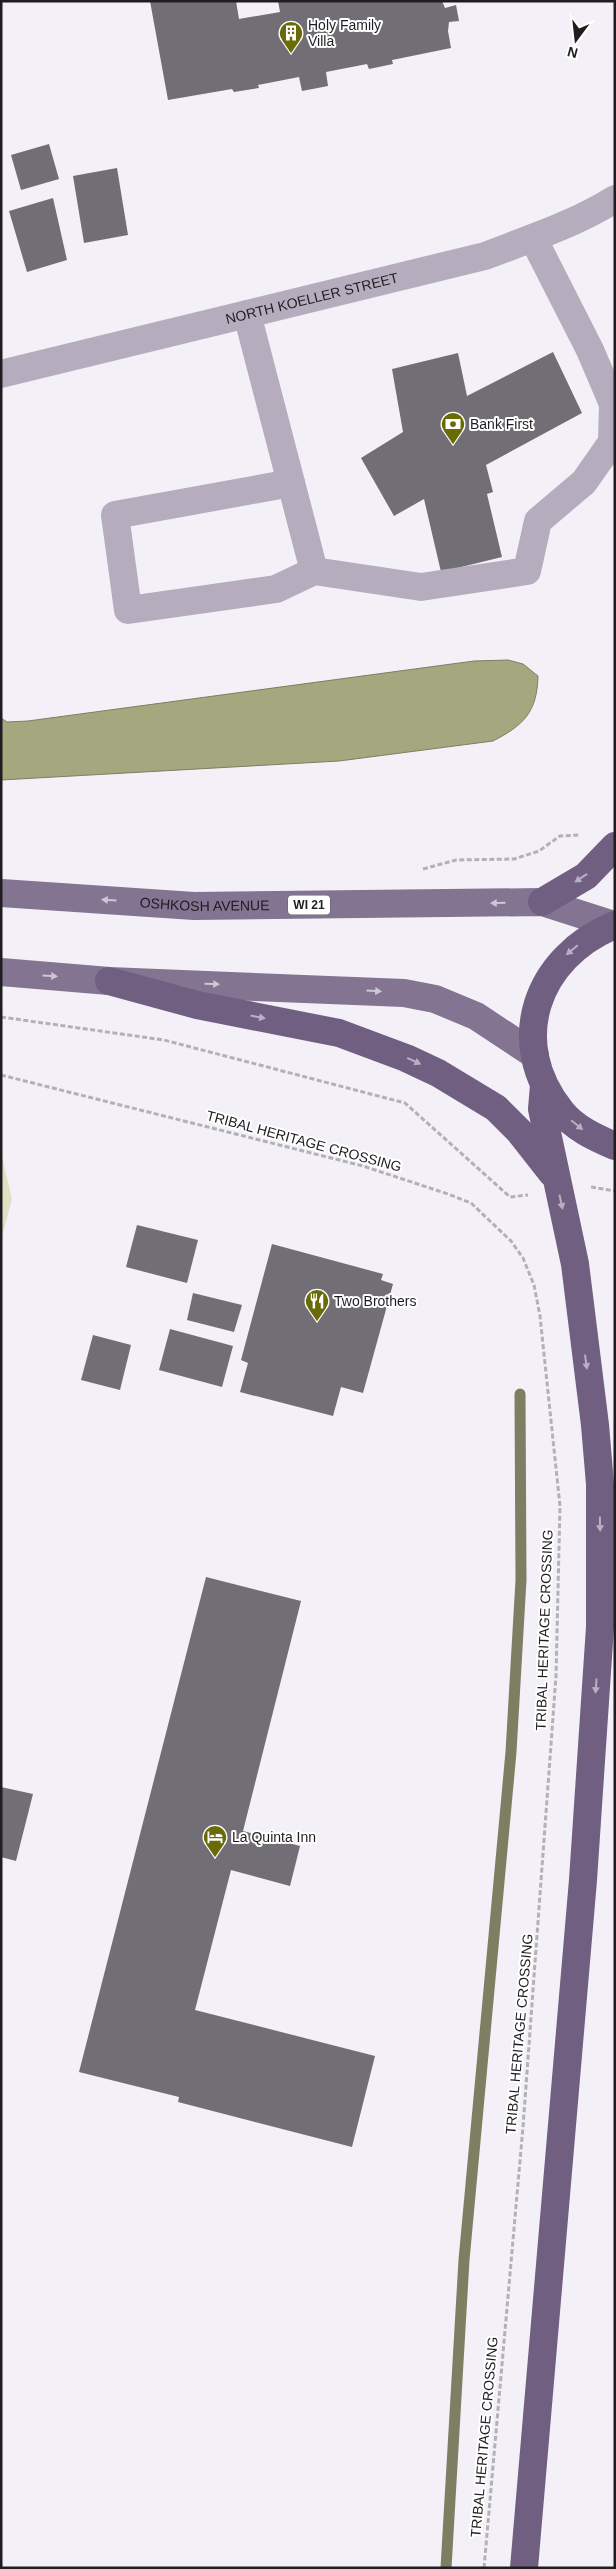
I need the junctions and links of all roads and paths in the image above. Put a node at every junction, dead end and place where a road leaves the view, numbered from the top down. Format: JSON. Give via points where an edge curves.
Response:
{"nodes":[{"id":1,"x":615,"y":199,"type":"edge"},
{"id":2,"x":532,"y":238,"type":"junction"},
{"id":3,"x":247,"y":314,"type":"junction"},
{"id":4,"x":1,"y":374,"type":"edge"},
{"id":5,"x":291,"y":483,"type":"junction"},
{"id":6,"x":314,"y":571,"type":"junction"},
{"id":7,"x":584,"y":834,"type":"dead end"},
{"id":8,"x":615,"y":846,"type":"edge"},
{"id":9,"x":456,"y":860,"type":"dead end"},
{"id":10,"x":1,"y":893,"type":"edge"},
{"id":11,"x":542,"y":902,"type":"junction"},
{"id":12,"x":614,"y":925,"type":"edge"},
{"id":13,"x":1,"y":972,"type":"edge"},
{"id":14,"x":109,"y":981,"type":"junction"},
{"id":15,"x":1,"y":1017,"type":"edge"},
{"id":16,"x":534,"y":1055,"type":"junction"},
{"id":17,"x":1,"y":1075,"type":"edge"},
{"id":18,"x":544,"y":1086,"type":"junction"},
{"id":19,"x":615,"y":1146,"type":"edge"},
{"id":20,"x":554,"y":1176,"type":"junction"},
{"id":21,"x":586,"y":1187,"type":"dead end"},
{"id":22,"x":615,"y":1191,"type":"edge"},
{"id":23,"x":535,"y":1194,"type":"dead end"},
{"id":24,"x":484,"y":2568,"type":"edge"},
{"id":25,"x":524,"y":2568,"type":"edge"}],
"edges":[{"from":1,"to":2,"type":"street","name":"NORTH KOELLER STREET"},
{"from":2,"to":3,"type":"street","name":"NORTH KOELLER STREET","via":[[485,256]]},
{"from":2,"to":6,"type":"street","via":[[590,350],[613,404],[612,442],[584,482],[538,521],[527,571],[421,587]]},
{"from":3,"to":4,"type":"street","name":"NORTH KOELLER STREET"},
{"from":3,"to":5,"type":"street"},
{"from":5,"to":6,"type":"street"},
{"from":5,"to":6,"type":"street","via":[[115,515],[128,610],[276,589]]},
{"from":7,"to":9,"type":"path","via":[[560,836],[538,851],[514,859]]},
{"from":8,"to":11,"type":"highway","one_way":true,"via":[[586,876]]},
{"from":11,"to":10,"type":"main road","name":"OSHKOSH AVENUE","number":"WI 21","one_way":true,"via":[[194,906]]},
{"from":11,"to":12,"type":"main road","name":"OSHKOSH AVENUE","number":"WI 21"},
{"from":12,"to":16,"type":"highway","one_way":true,"via":[[585,940],[560,961],[542,989],[534,1022]]},
{"from":13,"to":14,"type":"main road","one_way":true},
{"from":14,"to":16,"type":"main road","one_way":true,"via":[[404,993],[435,999],[476,1016]]},
{"from":14,"to":20,"type":"highway","one_way":true,"via":[[197,1005],[338,1033],[438,1072],[496,1108]]},
{"from":15,"to":23,"type":"path","via":[[157,1038],[405,1103],[510,1197]]},
{"from":16,"to":18,"type":"highway"},
{"from":17,"to":24,"type":"path","name":"TRIBAL HERITAGE CROSSING","via":[[362,1166],[471,1203],[511,1241],[534,1285],[560,1506],[556,1676],[523,2126]]},
{"from":18,"to":19,"type":"highway","one_way":true,"via":[[562,1112],[590,1136]]},
{"from":18,"to":20,"type":"highway","via":[[542,1109]]},
{"from":20,"to":25,"type":"highway","one_way":true,"via":[[575,1264],[595,1425],[600,1484],[600,1627],[583,1880]]},
{"from":21,"to":22,"type":"path"}]}
